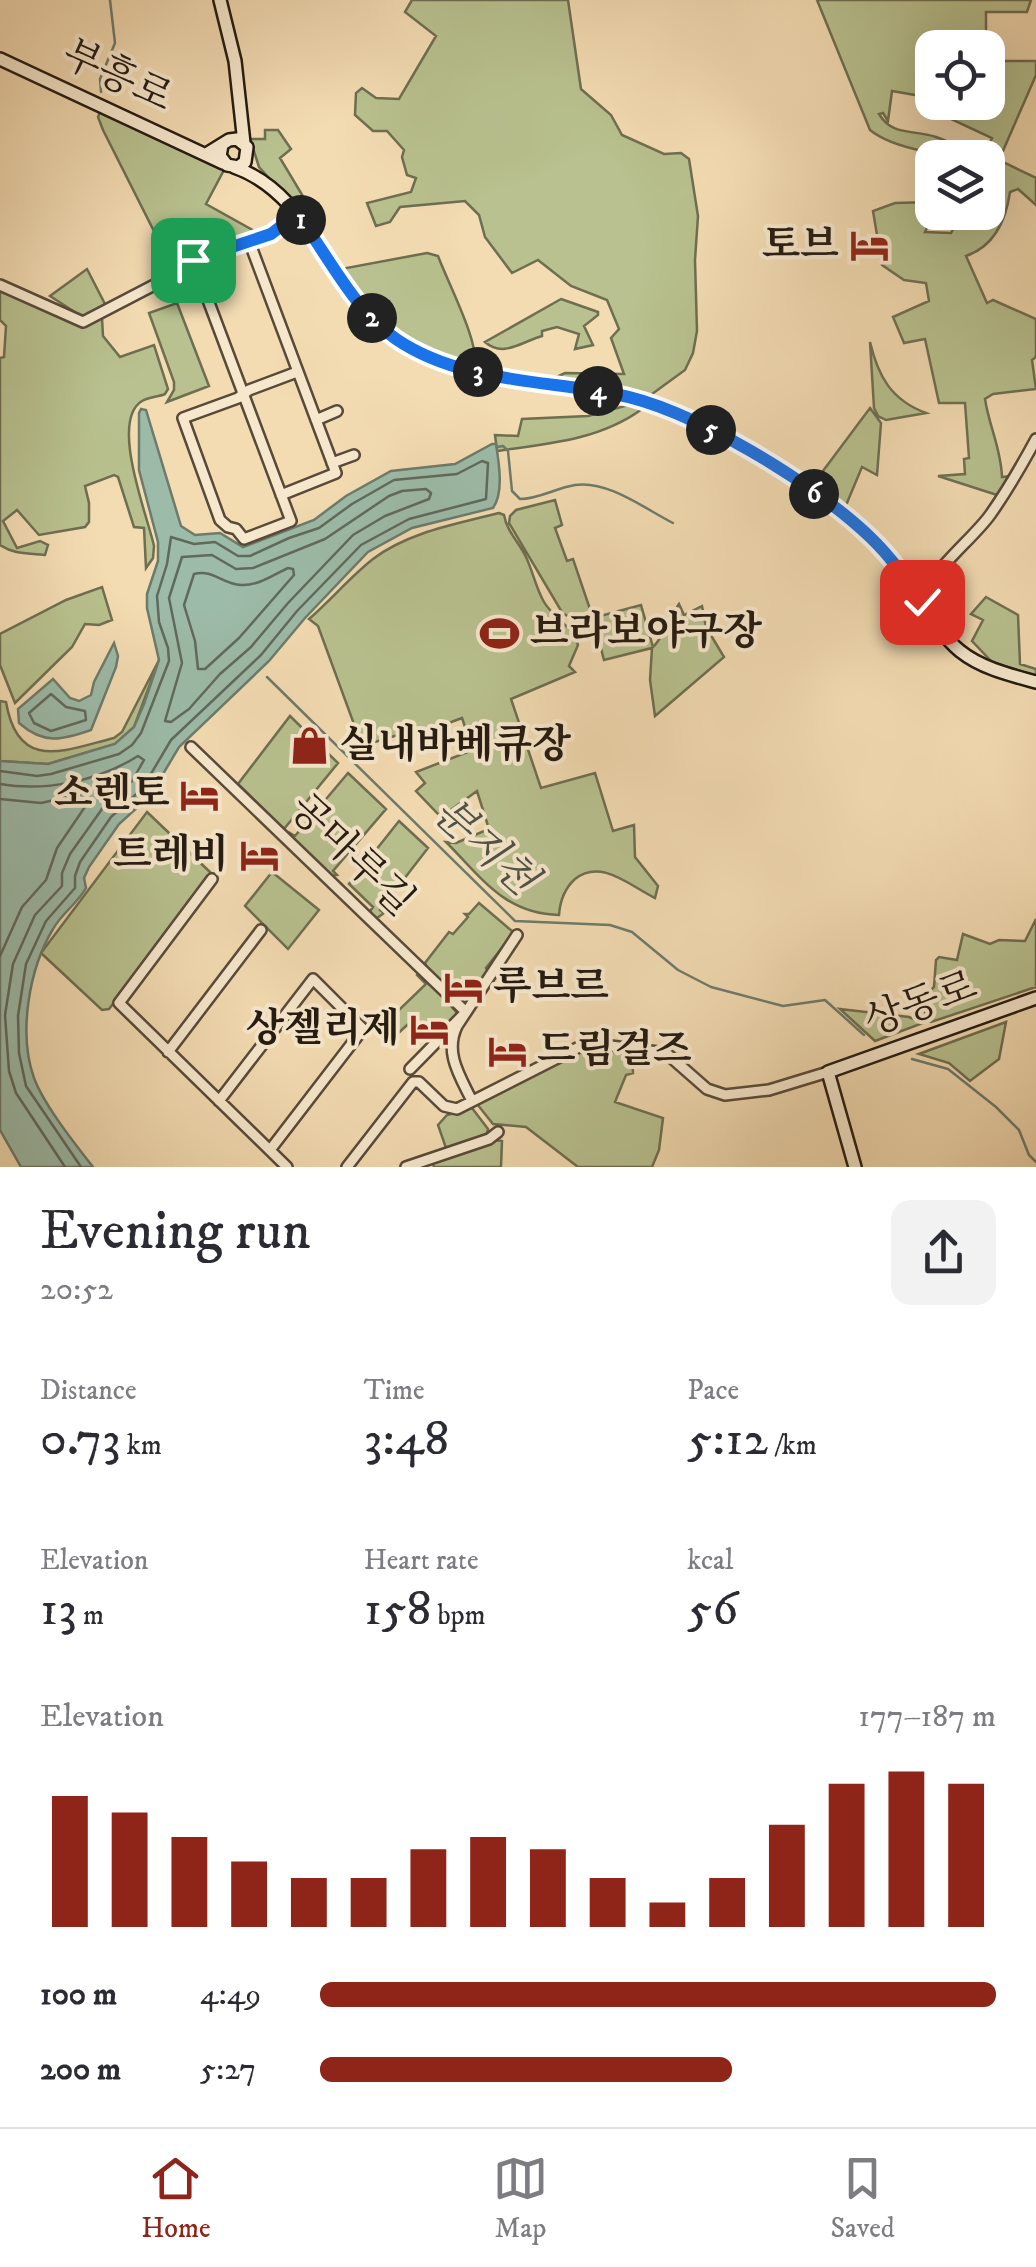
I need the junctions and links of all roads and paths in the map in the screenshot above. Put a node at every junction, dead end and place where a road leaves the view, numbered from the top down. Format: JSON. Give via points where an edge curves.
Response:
{"nodes":[{"id":1,"x":220,"y":0,"type":"edge"},
{"id":2,"x":0,"y":59,"type":"edge"},
{"id":3,"x":240,"y":125,"type":"junction"},
{"id":4,"x":225,"y":142,"type":"junction"},
{"id":5,"x":246,"y":149,"type":"junction"},
{"id":6,"x":208,"y":153,"type":"junction"},
{"id":7,"x":229,"y":165,"type":"junction"},
{"id":8,"x":253,"y":174,"type":"junction"},
{"id":9,"x":297,"y":214,"type":"junction"},
{"id":10,"x":248,"y":241,"type":"junction"},
{"id":11,"x":193,"y":260,"type":"junction"},
{"id":12,"x":0,"y":285,"type":"edge"},
{"id":13,"x":298,"y":372,"type":"junction"},
{"id":14,"x":243,"y":394,"type":"junction"},
{"id":15,"x":337,"y":411,"type":"dead end"},
{"id":16,"x":316,"y":420,"type":"junction"},
{"id":17,"x":1036,"y":439,"type":"edge"},
{"id":18,"x":354,"y":455,"type":"dead end"},
{"id":19,"x":332,"y":463,"type":"junction"},
{"id":20,"x":282,"y":495,"type":"junction"},
{"id":21,"x":937,"y":573,"type":"junction"},
{"id":22,"x":904,"y":576,"type":"junction"},
{"id":23,"x":922,"y":602,"type":"junction"},
{"id":24,"x":1036,"y":682,"type":"edge"},
{"id":25,"x":191,"y":747,"type":"dead end"},
{"id":26,"x":212,"y":879,"type":"dead end"},
{"id":27,"x":262,"y":930,"type":"dead end"},
{"id":28,"x":518,"y":935,"type":"dead end"},
{"id":29,"x":1036,"y":998,"type":"edge"},
{"id":30,"x":466,"y":1012,"type":"junction"},
{"id":31,"x":168,"y":1052,"type":"junction"},
{"id":32,"x":410,"y":1069,"type":"dead end"},
{"id":33,"x":828,"y":1072,"type":"junction"},
{"id":34,"x":219,"y":1101,"type":"junction"},
{"id":35,"x":472,"y":1101,"type":"junction"},
{"id":36,"x":498,"y":1132,"type":"dead end"},
{"id":37,"x":270,"y":1150,"type":"junction"},
{"id":38,"x":287,"y":1167,"type":"edge"},
{"id":39,"x":347,"y":1167,"type":"edge"},
{"id":40,"x":406,"y":1167,"type":"edge"},
{"id":41,"x":854,"y":1167,"type":"edge"}],
"edges":[{"from":1,"to":3,"type":"street","via":[[235,61]]},
{"from":2,"to":6,"type":"street","name":"부흥로"},
{"from":3,"to":4,"type":"street"},
{"from":3,"to":5,"type":"street"},
{"from":4,"to":5,"type":"street","via":[[237,139]]},
{"from":4,"to":6,"type":"street"},
{"from":4,"to":7,"type":"street","via":[[220,156]]},
{"from":5,"to":7,"type":"street","via":[[242,165]]},
{"from":5,"to":8,"type":"street"},
{"from":6,"to":7,"type":"street","name":"부흥로"},
{"from":7,"to":8,"type":"street","name":"부흥로"},
{"from":8,"to":9,"type":"street"},
{"from":9,"to":10,"type":"street"},
{"from":9,"to":22,"type":"street","via":[[366,310],[404,344],[460,368],[632,397],[684,416],[848,518]]},
{"from":10,"to":11,"type":"street"},
{"from":10,"to":13,"type":"street"},
{"from":11,"to":12,"type":"street","via":[[83,322]]},
{"from":11,"to":14,"type":"street"},
{"from":13,"to":14,"type":"street"},
{"from":13,"to":16,"type":"street"},
{"from":14,"to":20,"type":"street"},
{"from":14,"to":20,"type":"street","via":[[183,418],[220,520],[247,540],[291,521]]},
{"from":15,"to":16,"type":"street"},
{"from":16,"to":19,"type":"street"},
{"from":17,"to":21,"type":"street","via":[[991,514]]},
{"from":18,"to":19,"type":"street"},
{"from":19,"to":20,"type":"street","via":[[336,473]]},
{"from":21,"to":22,"type":"street"},
{"from":21,"to":23,"type":"street"},
{"from":22,"to":23,"type":"street"},
{"from":23,"to":24,"type":"street","via":[[963,653]]},
{"from":25,"to":30,"type":"street","name":"공마루길"},
{"from":26,"to":31,"type":"street","via":[[119,1001]]},
{"from":27,"to":31,"type":"street"},
{"from":28,"to":30,"type":"street"},
{"from":29,"to":33,"type":"street","name":"상동로"},
{"from":30,"to":32,"type":"street"},
{"from":30,"to":35,"type":"street","via":[[450,1049]]},
{"from":31,"to":34,"type":"street"},
{"from":33,"to":35,"type":"street","via":[[724,1095],[666,1053],[588,1042]]},
{"from":33,"to":41,"type":"street"},
{"from":34,"to":37,"type":"street"},
{"from":34,"to":37,"type":"street","via":[[313,980],[364,1029]]},
{"from":35,"to":39,"type":"street","via":[[448,1108],[413,1082]]},
{"from":36,"to":40,"type":"street"},
{"from":37,"to":38,"type":"street"}]}
